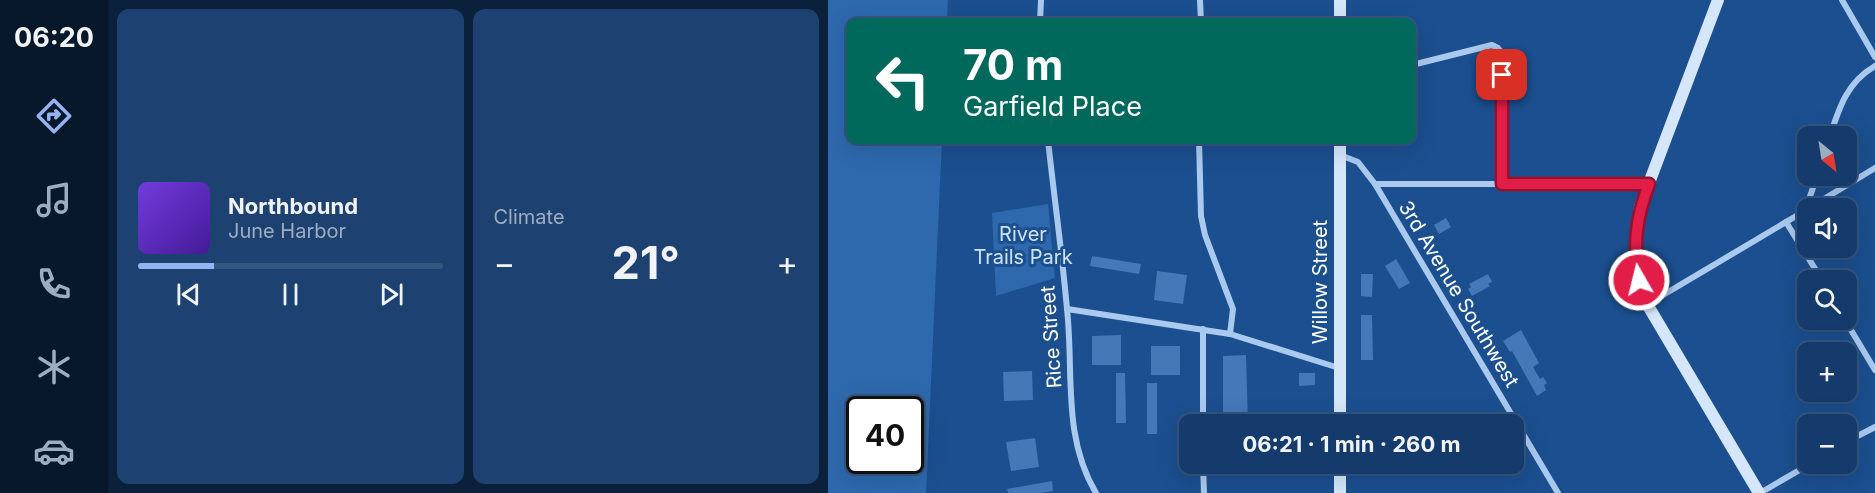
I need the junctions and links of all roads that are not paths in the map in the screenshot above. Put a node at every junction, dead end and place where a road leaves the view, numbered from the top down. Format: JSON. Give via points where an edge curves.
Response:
{"nodes":[{"id":1,"x":1041,"y":0,"type":"edge"},
{"id":2,"x":1200,"y":0,"type":"edge"},
{"id":3,"x":1340,"y":0,"type":"edge"},
{"id":4,"x":1718,"y":0,"type":"edge"},
{"id":5,"x":1842,"y":0,"type":"edge"},
{"id":6,"x":1040,"y":18,"type":"edge"},
{"id":7,"x":1201,"y":18,"type":"edge"},
{"id":8,"x":1340,"y":18,"type":"edge"},
{"id":9,"x":1875,"y":57,"type":"edge"},
{"id":10,"x":1416,"y":64,"type":"edge"},
{"id":11,"x":1875,"y":66,"type":"edge"},
{"id":12,"x":1833,"y":126,"type":"edge"},
{"id":13,"x":1048,"y":144,"type":"edge"},
{"id":14,"x":1199,"y":144,"type":"edge"},
{"id":15,"x":1340,"y":144,"type":"edge"},
{"id":16,"x":1340,"y":154,"type":"junction"},
{"id":17,"x":1875,"y":168,"type":"edge"},
{"id":18,"x":1375,"y":184,"type":"junction"},
{"id":19,"x":1502,"y":184,"type":"junction"},
{"id":20,"x":1649,"y":184,"type":"junction"},
{"id":21,"x":1826,"y":198,"type":"edge"},
{"id":22,"x":1797,"y":216,"type":"edge"},
{"id":23,"x":1786,"y":222,"type":"junction"},
{"id":24,"x":1816,"y":270,"type":"edge"},
{"id":25,"x":1647,"y":304,"type":"junction"},
{"id":26,"x":1067,"y":309,"type":"junction"},
{"id":27,"x":1203,"y":330,"type":"junction"},
{"id":28,"x":1851,"y":330,"type":"edge"},
{"id":29,"x":1230,"y":334,"type":"junction"},
{"id":30,"x":1339,"y":368,"type":"junction"},
{"id":31,"x":1875,"y":370,"type":"edge"},
{"id":32,"x":1203,"y":414,"type":"edge"},
{"id":33,"x":1340,"y":414,"type":"edge"},
{"id":34,"x":1875,"y":427,"type":"edge"},
{"id":35,"x":1857,"y":436,"type":"edge"},
{"id":36,"x":1797,"y":472,"type":"edge"},
{"id":37,"x":1203,"y":474,"type":"edge"},
{"id":38,"x":1340,"y":474,"type":"edge"},
{"id":39,"x":1096,"y":493,"type":"edge"},
{"id":40,"x":1204,"y":493,"type":"edge"},
{"id":41,"x":1340,"y":493,"type":"edge"},
{"id":42,"x":1558,"y":493,"type":"edge"},
{"id":43,"x":1760,"y":493,"type":"edge"}],
"edges":[{"from":1,"to":6,"type":"street"},
{"from":2,"to":7,"type":"street"},
{"from":3,"to":8,"type":"street"},
{"from":4,"to":20,"type":"street"},
{"from":5,"to":9,"type":"street"},
{"from":10,"to":19,"type":"street","via":[[1492,45],[1502,53]]},
{"from":11,"to":12,"type":"street","via":[[1847,92]]},
{"from":13,"to":26,"type":"street","name":"Rice Street"},
{"from":14,"to":29,"type":"street","via":[[1201,216],[1233,309]]},
{"from":15,"to":16,"type":"street","name":"Willow Street"},
{"from":16,"to":18,"type":"street","name":"3rd Avenue Southwest","via":[[1358,162]]},
{"from":16,"to":30,"type":"street","name":"Willow Street"},
{"from":17,"to":21,"type":"street"},
{"from":18,"to":19,"type":"street"},
{"from":18,"to":42,"type":"street","name":"3rd Avenue Southwest"},
{"from":19,"to":20,"type":"street"},
{"from":20,"to":25,"type":"street","via":[[1640,207],[1635,256]]},
{"from":22,"to":23,"type":"street"},
{"from":23,"to":24,"type":"street"},
{"from":23,"to":25,"type":"street"},
{"from":25,"to":43,"type":"street"},
{"from":26,"to":27,"type":"street"},
{"from":26,"to":39,"type":"street","name":"Rice Street","via":[[1072,425],[1081,465]]},
{"from":27,"to":29,"type":"street"},
{"from":27,"to":32,"type":"street"},
{"from":28,"to":31,"type":"street"},
{"from":29,"to":30,"type":"street"},
{"from":30,"to":33,"type":"street","name":"Willow Street"},
{"from":34,"to":35,"type":"street"},
{"from":36,"to":43,"type":"street"},
{"from":37,"to":40,"type":"street"},
{"from":38,"to":41,"type":"street"}]}
